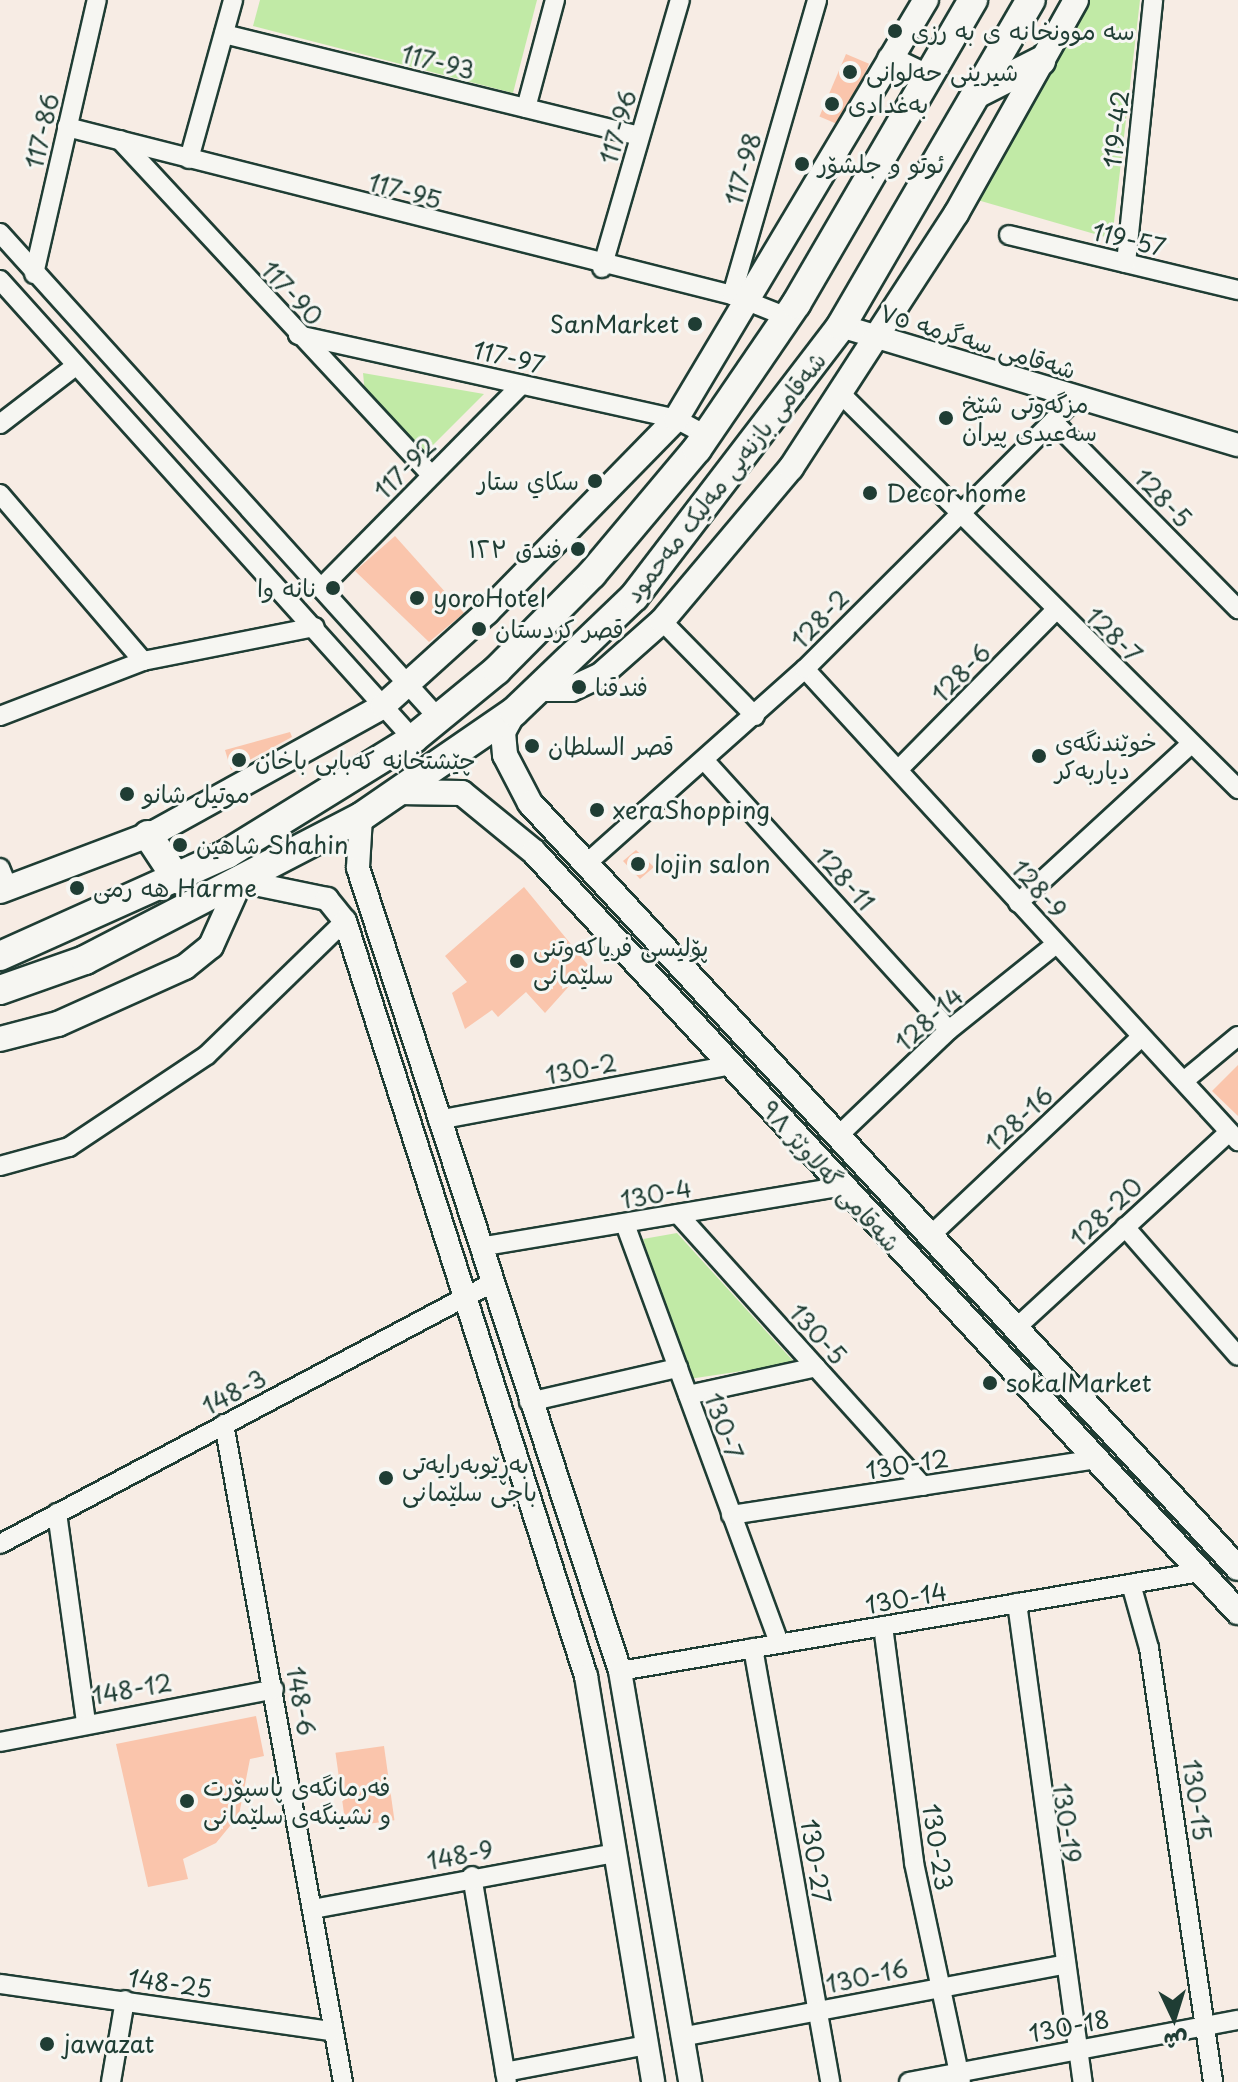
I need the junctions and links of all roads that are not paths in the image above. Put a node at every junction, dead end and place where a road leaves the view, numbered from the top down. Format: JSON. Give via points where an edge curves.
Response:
{"nodes":[{"id":1,"x":97,"y":0,"type":"edge"},
{"id":2,"x":233,"y":0,"type":"edge"},
{"id":3,"x":555,"y":0,"type":"edge"},
{"id":4,"x":680,"y":0,"type":"edge"},
{"id":5,"x":817,"y":0,"type":"edge"},
{"id":6,"x":926,"y":0,"type":"edge"},
{"id":7,"x":973,"y":0,"type":"edge"},
{"id":8,"x":1031,"y":0,"type":"edge"},
{"id":9,"x":1076,"y":0,"type":"edge"},
{"id":10,"x":1153,"y":0,"type":"edge"},
{"id":11,"x":224,"y":34,"type":"junction"},
{"id":12,"x":890,"y":59,"type":"junction"},
{"id":13,"x":1041,"y":61,"type":"junction"},
{"id":14,"x":929,"y":78,"type":"junction"},
{"id":15,"x":976,"y":94,"type":"junction"},
{"id":16,"x":526,"y":108,"type":"junction"},
{"id":17,"x":67,"y":127,"type":"junction"},
{"id":18,"x":640,"y":136,"type":"junction"},
{"id":19,"x":120,"y":140,"type":"junction"},
{"id":20,"x":189,"y":159,"type":"junction"},
{"id":21,"x":0,"y":233,"type":"edge"},
{"id":22,"x":1009,"y":235,"type":"dead end"},
{"id":23,"x":1126,"y":263,"type":"junction"},
{"id":24,"x":602,"y":268,"type":"junction"},
{"id":25,"x":34,"y":274,"type":"junction"},
{"id":26,"x":0,"y":280,"type":"edge"},
{"id":27,"x":1238,"y":290,"type":"edge"},
{"id":28,"x":741,"y":298,"type":"junction"},
{"id":29,"x":787,"y":317,"type":"junction"},
{"id":30,"x":841,"y":326,"type":"junction"},
{"id":31,"x":298,"y":335,"type":"junction"},
{"id":32,"x":877,"y":339,"type":"junction"},
{"id":33,"x":74,"y":367,"type":"junction"},
{"id":34,"x":521,"y":385,"type":"junction"},
{"id":35,"x":842,"y":395,"type":"junction"},
{"id":36,"x":1076,"y":398,"type":"junction"},
{"id":37,"x":676,"y":419,"type":"junction"},
{"id":38,"x":1053,"y":421,"type":"junction"},
{"id":39,"x":0,"y":424,"type":"edge"},
{"id":40,"x":706,"y":435,"type":"junction"},
{"id":41,"x":1238,"y":445,"type":"edge"},
{"id":42,"x":431,"y":475,"type":"junction"},
{"id":43,"x":0,"y":494,"type":"edge"},
{"id":44,"x":958,"y":512,"type":"junction"},
{"id":45,"x":324,"y":585,"type":"junction"},
{"id":46,"x":1238,"y":609,"type":"edge"},
{"id":47,"x":1055,"y":611,"type":"junction"},
{"id":48,"x":662,"y":621,"type":"junction"},
{"id":49,"x":315,"y":627,"type":"junction"},
{"id":50,"x":143,"y":661,"type":"junction"},
{"id":51,"x":805,"y":669,"type":"junction"},
{"id":52,"x":410,"y":686,"type":"junction"},
{"id":53,"x":537,"y":689,"type":"junction"},
{"id":54,"x":383,"y":706,"type":"junction"},
{"id":55,"x":514,"y":712,"type":"junction"},
{"id":56,"x":0,"y":716,"type":"edge"},
{"id":57,"x":755,"y":716,"type":"junction"},
{"id":58,"x":440,"y":720,"type":"junction"},
{"id":59,"x":413,"y":739,"type":"junction"},
{"id":60,"x":1191,"y":744,"type":"junction"},
{"id":61,"x":705,"y":761,"type":"junction"},
{"id":62,"x":900,"y":768,"type":"junction"},
{"id":63,"x":1236,"y":783,"type":"edge"},
{"id":64,"x":398,"y":792,"type":"junction"},
{"id":65,"x":361,"y":817,"type":"junction"},
{"id":66,"x":148,"y":835,"type":"junction"},
{"id":67,"x":587,"y":863,"type":"junction"},
{"id":68,"x":177,"y":879,"type":"junction"},
{"id":69,"x":3,"y":882,"type":"edge"},
{"id":70,"x":241,"y":884,"type":"junction"},
{"id":71,"x":1018,"y":903,"type":"junction"},
{"id":72,"x":345,"y":921,"type":"junction"},
{"id":73,"x":1056,"y":944,"type":"junction"},
{"id":74,"x":0,"y":956,"type":"edge"},
{"id":75,"x":0,"y":990,"type":"edge"},
{"id":76,"x":741,"y":1030,"type":"junction"},
{"id":77,"x":949,"y":1030,"type":"junction"},
{"id":78,"x":1238,"y":1036,"type":"edge"},
{"id":79,"x":1141,"y":1037,"type":"junction"},
{"id":80,"x":0,"y":1039,"type":"edge"},
{"id":81,"x":725,"y":1056,"type":"junction"},
{"id":82,"x":1185,"y":1080,"type":"junction"},
{"id":83,"x":438,"y":1120,"type":"junction"},
{"id":84,"x":838,"y":1136,"type":"junction"},
{"id":85,"x":1233,"y":1136,"type":"edge"},
{"id":86,"x":0,"y":1166,"type":"edge"},
{"id":87,"x":839,"y":1187,"type":"junction"},
{"id":88,"x":678,"y":1214,"type":"junction"},
{"id":89,"x":625,"y":1224,"type":"junction"},
{"id":90,"x":1125,"y":1227,"type":"junction"},
{"id":91,"x":930,"y":1236,"type":"junction"},
{"id":92,"x":480,"y":1247,"type":"junction"},
{"id":93,"x":960,"y":1268,"type":"junction"},
{"id":94,"x":492,"y":1283,"type":"junction"},
{"id":95,"x":930,"y":1285,"type":"junction"},
{"id":96,"x":464,"y":1296,"type":"junction"},
{"id":97,"x":1016,"y":1328,"type":"junction"},
{"id":98,"x":1238,"y":1356,"type":"edge"},
{"id":99,"x":816,"y":1367,"type":"junction"},
{"id":100,"x":678,"y":1368,"type":"junction"},
{"id":101,"x":688,"y":1395,"type":"junction"},
{"id":102,"x":529,"y":1402,"type":"junction"},
{"id":103,"x":224,"y":1424,"type":"junction"},
{"id":104,"x":1091,"y":1460,"type":"junction"},
{"id":105,"x":923,"y":1486,"type":"junction"},
{"id":106,"x":57,"y":1513,"type":"junction"},
{"id":107,"x":731,"y":1515,"type":"junction"},
{"id":108,"x":0,"y":1544,"type":"edge"},
{"id":109,"x":1238,"y":1568,"type":"edge"},
{"id":110,"x":1200,"y":1572,"type":"junction"},
{"id":111,"x":1131,"y":1584,"type":"junction"},
{"id":112,"x":1017,"y":1603,"type":"junction"},
{"id":113,"x":1238,"y":1612,"type":"edge"},
{"id":114,"x":883,"y":1626,"type":"junction"},
{"id":115,"x":779,"y":1643,"type":"junction"},
{"id":116,"x":753,"y":1648,"type":"junction"},
{"id":117,"x":620,"y":1671,"type":"junction"},
{"id":118,"x":274,"y":1689,"type":"junction"},
{"id":119,"x":86,"y":1721,"type":"junction"},
{"id":120,"x":0,"y":1742,"type":"edge"},
{"id":121,"x":616,"y":1853,"type":"junction"},
{"id":122,"x":472,"y":1876,"type":"junction"},
{"id":123,"x":313,"y":1909,"type":"junction"},
{"id":124,"x":1063,"y":1965,"type":"junction"},
{"id":125,"x":0,"y":1984,"type":"edge"},
{"id":126,"x":939,"y":1985,"type":"junction"},
{"id":127,"x":125,"y":2000,"type":"junction"},
{"id":128,"x":816,"y":2012,"type":"junction"},
{"id":129,"x":1238,"y":2020,"type":"edge"},
{"id":130,"x":1203,"y":2026,"type":"junction"},
{"id":131,"x":332,"y":2031,"type":"junction"},
{"id":132,"x":681,"y":2037,"type":"junction"},
{"id":133,"x":646,"y":2045,"type":"junction"},
{"id":134,"x":1077,"y":2048,"type":"junction"},
{"id":135,"x":506,"y":2077,"type":"edge"},
{"id":136,"x":959,"y":2077,"type":"edge"},
{"id":137,"x":111,"y":2082,"type":"edge"},
{"id":138,"x":343,"y":2082,"type":"edge"},
{"id":139,"x":653,"y":2082,"type":"edge"},
{"id":140,"x":690,"y":2082,"type":"edge"},
{"id":141,"x":830,"y":2082,"type":"edge"},
{"id":142,"x":909,"y":2082,"type":"edge"},
{"id":143,"x":1083,"y":2082,"type":"edge"},
{"id":144,"x":1213,"y":2082,"type":"edge"}],
"edges":[{"from":1,"to":17,"type":"street","name":"117-86"},
{"from":2,"to":11,"type":"street"},
{"from":3,"to":16,"type":"street"},
{"from":4,"to":18,"type":"street","name":"117-96"},
{"from":5,"to":28,"type":"street","name":"117-98"},
{"from":6,"to":12,"type":"main road"},
{"from":7,"to":14,"type":"highway","name":"شەقامی بازنەیی مەلیک مەحمود"},
{"from":8,"to":15,"type":"highway","name":"شەقامی بازنەیی مەلیک مەحمود"},
{"from":9,"to":13,"type":"main road"},
{"from":10,"to":23,"type":"street","name":"119-42"},
{"from":11,"to":16,"type":"street","name":"117-93"},
{"from":11,"to":20,"type":"street"},
{"from":12,"to":14,"type":"main road"},
{"from":12,"to":28,"type":"main road"},
{"from":13,"to":15,"type":"highway"},
{"from":13,"to":32,"type":"main road"},
{"from":14,"to":29,"type":"highway","name":"شەقامی بازنەیی مەلیک مەحمود"},
{"from":15,"to":30,"type":"highway","name":"شەقامی بازنەیی مەلیک مەحمود"},
{"from":16,"to":18,"type":"street","name":"117-93"},
{"from":17,"to":19,"type":"street","name":"117-95"},
{"from":17,"to":25,"type":"street","name":"117-86"},
{"from":18,"to":24,"type":"street","name":"117-96"},
{"from":19,"to":20,"type":"street","name":"117-95"},
{"from":19,"to":31,"type":"street","name":"117-90"},
{"from":20,"to":24,"type":"street","name":"117-95"},
{"from":21,"to":25,"type":"street"},
{"from":22,"to":23,"type":"street","name":"119-57"},
{"from":23,"to":27,"type":"street","name":"119-57"},
{"from":24,"to":28,"type":"street","name":"117-95"},
{"from":25,"to":45,"type":"street"},
{"from":26,"to":33,"type":"street"},
{"from":28,"to":29,"type":"street"},
{"from":28,"to":37,"type":"main road"},
{"from":29,"to":40,"type":"highway","name":"شەقامی بازنەیی مەلیک مەحمود"},
{"from":30,"to":32,"type":"street","name":"شەقامی سەگرمە ٧٥"},
{"from":30,"to":53,"type":"highway","name":"شەقامی بازنەیی مەلیک مەحمود","via":[[634,597]]},
{"from":31,"to":34,"type":"street","name":"117-97"},
{"from":31,"to":42,"type":"street","name":"117-90"},
{"from":32,"to":35,"type":"main road"},
{"from":32,"to":36,"type":"street","name":"شەقامی سەگرمە ٧٥"},
{"from":33,"to":39,"type":"street"},
{"from":33,"to":49,"type":"street"},
{"from":34,"to":37,"type":"street","name":"117-97"},
{"from":34,"to":42,"type":"street","name":"117-92"},
{"from":35,"to":44,"type":"street","name":"128-7"},
{"from":35,"to":48,"type":"main road","via":[[724,553]]},
{"from":36,"to":38,"type":"street","name":"128-2"},
{"from":36,"to":41,"type":"street","name":"شەقامی سەگرمە ٧٥"},
{"from":37,"to":40,"type":"street","name":"117-97"},
{"from":37,"to":52,"type":"main road"},
{"from":38,"to":44,"type":"street","name":"128-2"},
{"from":38,"to":46,"type":"street","name":"128-5"},
{"from":40,"to":58,"type":"highway","name":"شەقامی بازنەیی مەلیک مەحمود","via":[[592,574]]},
{"from":42,"to":45,"type":"street","name":"117-92"},
{"from":43,"to":50,"type":"street"},
{"from":44,"to":47,"type":"street","name":"128-7"},
{"from":44,"to":51,"type":"street","name":"128-2"},
{"from":45,"to":52,"type":"street"},
{"from":47,"to":60,"type":"street","name":"128-7"},
{"from":47,"to":62,"type":"street","name":"128-6"},
{"from":48,"to":53,"type":"main road","via":[[592,681]]},
{"from":48,"to":57,"type":"street"},
{"from":49,"to":50,"type":"street"},
{"from":49,"to":54,"type":"street"},
{"from":50,"to":56,"type":"street"},
{"from":51,"to":57,"type":"street","name":"128-2"},
{"from":51,"to":62,"type":"street","name":"128-9"},
{"from":52,"to":54,"type":"main road"},
{"from":52,"to":58,"type":"street"},
{"from":53,"to":55,"type":"highway","name":"شەقامی بازنەیی مەلیک مەحمود"},
{"from":54,"to":59,"type":"street"},
{"from":54,"to":66,"type":"main road"},
{"from":55,"to":64,"type":"highway","name":"شەقامی بازنەیی مەلیک مەحمود"},
{"from":55,"to":67,"type":"main road","name":"شەقامی گەلاوێژ ٩٨","via":[[503,740],[511,773]]},
{"from":57,"to":61,"type":"street","name":"128-2"},
{"from":58,"to":59,"type":"highway","name":"شەقامی بازنەیی مەلیک مەحمود"},
{"from":59,"to":68,"type":"highway","name":"شەقامی بازنەیی مەلیک مەحمود"},
{"from":60,"to":63,"type":"street","name":"128-7"},
{"from":60,"to":71,"type":"street"},
{"from":61,"to":67,"type":"street","name":"128-2"},
{"from":61,"to":77,"type":"street","name":"128-11"},
{"from":62,"to":71,"type":"street","name":"128-9"},
{"from":64,"to":65,"type":"highway","name":"شەقامی بازنەیی مەلیک مەحمود"},
{"from":64,"to":81,"type":"main road","name":"شەقامی گەلاوێژ ٩٨","via":[[438,788],[476,801]]},
{"from":65,"to":70,"type":"highway","name":"شەقامی بازنەیی مەلیک مەحمود"},
{"from":65,"to":83,"type":"street","via":[[358,868]]},
{"from":66,"to":68,"type":"highway"},
{"from":66,"to":69,"type":"main road"},
{"from":67,"to":76,"type":"main road","name":"شەقامی گەلاوێژ ٩٨"},
{"from":68,"to":74,"type":"highway","name":"شەقامی بازنەیی مەلیک مەحمود"},
{"from":70,"to":72,"type":"street","via":[[327,899]]},
{"from":70,"to":75,"type":"highway","name":"شەقامی بازنەیی مەلیک مەحمود","via":[[85,960]]},
{"from":70,"to":80,"type":"main road","via":[[211,946],[185,967],[58,1024]]},
{"from":71,"to":73,"type":"street","name":"128-9"},
{"from":72,"to":86,"type":"street","via":[[207,1055],[69,1147]]},
{"from":72,"to":96,"type":"street"},
{"from":73,"to":77,"type":"street","name":"128-14"},
{"from":73,"to":79,"type":"street","name":"128-9"},
{"from":76,"to":81,"type":"main road","via":[[724,1031]]},
{"from":76,"to":84,"type":"main road","name":"شەقامی گەلاوێژ ٩٨"},
{"from":77,"to":84,"type":"street","name":"128-14"},
{"from":78,"to":82,"type":"street"},
{"from":79,"to":82,"type":"street","name":"128-9"},
{"from":79,"to":91,"type":"street","name":"128-16"},
{"from":81,"to":83,"type":"street","name":"130-2"},
{"from":81,"to":87,"type":"main road","name":"شەقامی گەلاوێژ ٩٨"},
{"from":82,"to":85,"type":"street","name":"128-9"},
{"from":83,"to":92,"type":"street"},
{"from":84,"to":91,"type":"main road","name":"شەقامی گەلاوێژ ٩٨"},
{"from":85,"to":90,"type":"street","name":"128-20"},
{"from":87,"to":88,"type":"street","name":"130-4"},
{"from":87,"to":95,"type":"main road","name":"شەقامی گەلاوێژ ٩٨"},
{"from":88,"to":89,"type":"street","name":"130-4"},
{"from":88,"to":99,"type":"street","name":"130-5"},
{"from":89,"to":92,"type":"street","name":"130-4"},
{"from":89,"to":100,"type":"street","name":"130-7"},
{"from":90,"to":97,"type":"street","name":"128-20"},
{"from":90,"to":98,"type":"street"},
{"from":91,"to":93,"type":"main road","name":"شەقامی گەلاوێژ ٩٨"},
{"from":92,"to":94,"type":"street"},
{"from":93,"to":95,"type":"main road","via":[[952,1284]]},
{"from":93,"to":97,"type":"main road","name":"شەقامی گەلاوێژ ٩٨"},
{"from":94,"to":96,"type":"street","name":"148-3"},
{"from":94,"to":102,"type":"street"},
{"from":95,"to":104,"type":"main road","name":"شەقامی گەلاوێژ ٩٨"},
{"from":96,"to":103,"type":"street","name":"148-3"},
{"from":96,"to":121,"type":"street","via":[[586,1676]]},
{"from":97,"to":109,"type":"main road","name":"شەقامی گەلاوێژ ٩٨"},
{"from":99,"to":101,"type":"street"},
{"from":99,"to":105,"type":"street","name":"130-5"},
{"from":100,"to":101,"type":"street","name":"130-7"},
{"from":100,"to":102,"type":"street"},
{"from":101,"to":107,"type":"street","name":"130-7"},
{"from":102,"to":117,"type":"street"},
{"from":103,"to":106,"type":"street","name":"148-3"},
{"from":103,"to":118,"type":"street","name":"148-6"},
{"from":104,"to":105,"type":"street","name":"130-12"},
{"from":104,"to":110,"type":"main road","name":"شەقامی گەلاوێژ ٩٨"},
{"from":105,"to":107,"type":"street","name":"130-12"},
{"from":106,"to":108,"type":"street","name":"148-3"},
{"from":106,"to":119,"type":"street"},
{"from":107,"to":115,"type":"street","name":"130-7"},
{"from":110,"to":111,"type":"street","name":"130-14"},
{"from":110,"to":113,"type":"main road","name":"شەقامی گەلاوێژ ٩٨"},
{"from":111,"to":112,"type":"street","name":"130-14"},
{"from":111,"to":130,"type":"street","name":"130-15","via":[[1154,1679]]},
{"from":112,"to":114,"type":"street","name":"130-14"},
{"from":112,"to":124,"type":"street","name":"130-19"},
{"from":114,"to":115,"type":"street","name":"130-14"},
{"from":114,"to":126,"type":"street","name":"130-23"},
{"from":115,"to":116,"type":"street","name":"130-14"},
{"from":116,"to":117,"type":"street","name":"130-14"},
{"from":116,"to":128,"type":"street","name":"130-27"},
{"from":117,"to":132,"type":"street"},
{"from":118,"to":119,"type":"street","name":"148-12"},
{"from":118,"to":123,"type":"street","name":"148-6"},
{"from":119,"to":120,"type":"street","name":"148-12"},
{"from":121,"to":122,"type":"street","name":"148-9"},
{"from":121,"to":133,"type":"street"},
{"from":122,"to":123,"type":"street","name":"148-9"},
{"from":122,"to":135,"type":"street"},
{"from":123,"to":131,"type":"street","name":"148-6"},
{"from":124,"to":126,"type":"street","name":"130-16"},
{"from":124,"to":134,"type":"street","name":"130-19"},
{"from":125,"to":127,"type":"street","name":"148-25"},
{"from":126,"to":128,"type":"street","name":"130-16"},
{"from":126,"to":136,"type":"street","name":"130-23"},
{"from":127,"to":131,"type":"street","name":"148-25"},
{"from":127,"to":137,"type":"street"},
{"from":128,"to":132,"type":"street","name":"130-16"},
{"from":128,"to":141,"type":"street","name":"130-27"},
{"from":129,"to":130,"type":"street","name":"130-18"},
{"from":130,"to":134,"type":"street","name":"130-18"},
{"from":130,"to":144,"type":"street","name":"130-15"},
{"from":131,"to":138,"type":"street","name":"148-6"},
{"from":132,"to":140,"type":"street"},
{"from":133,"to":135,"type":"street"},
{"from":133,"to":139,"type":"street"},
{"from":134,"to":136,"type":"street","name":"130-18"},
{"from":134,"to":143,"type":"street","name":"130-19"},
{"from":136,"to":142,"type":"street","name":"130-18"}]}
